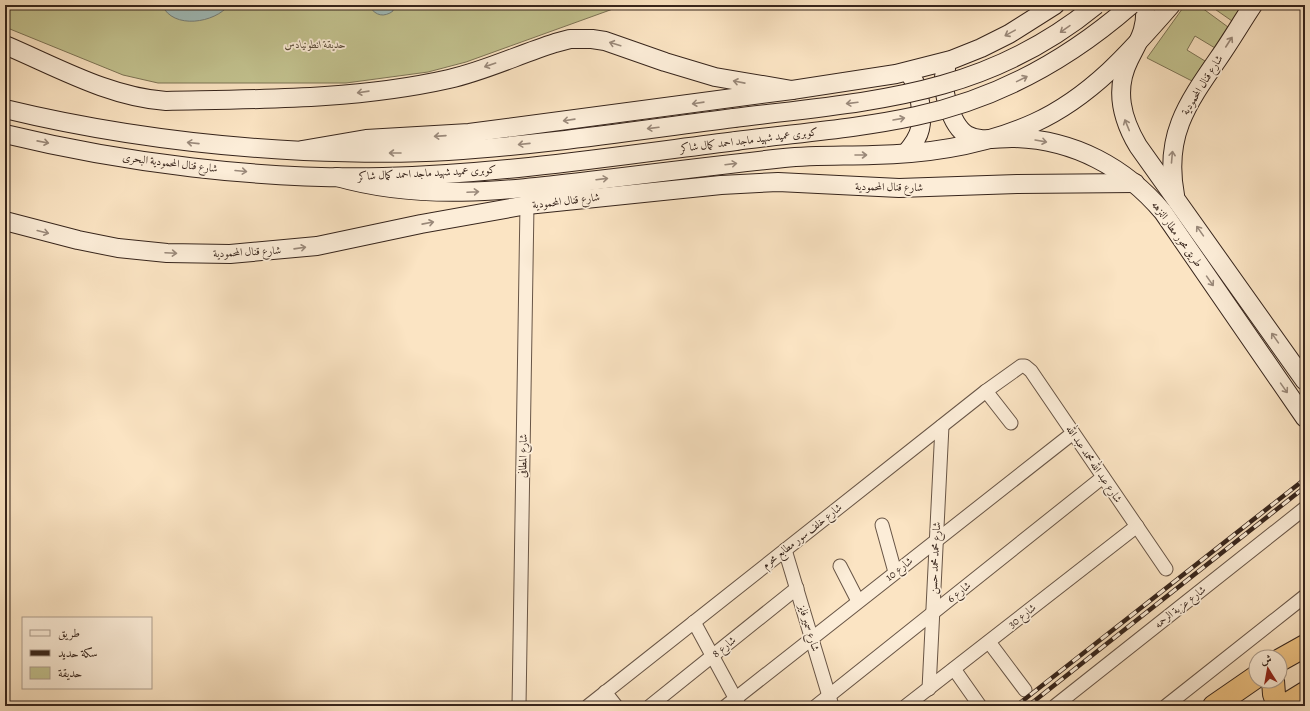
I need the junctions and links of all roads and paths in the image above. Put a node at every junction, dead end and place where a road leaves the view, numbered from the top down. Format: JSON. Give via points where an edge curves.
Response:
{"nodes":[{"id":1,"x":1055,"y":5,"type":"edge"},
{"id":2,"x":1096,"y":5,"type":"edge"},
{"id":3,"x":1131,"y":5,"type":"edge"},
{"id":4,"x":1145,"y":5,"type":"edge"},
{"id":5,"x":1171,"y":5,"type":"edge"},
{"id":6,"x":1253,"y":5,"type":"edge"},
{"id":7,"x":1141,"y":38,"type":"junction"},
{"id":8,"x":5,"y":45,"type":"edge"},
{"id":9,"x":951,"y":60,"type":"junction"},
{"id":10,"x":896,"y":74,"type":"junction"},
{"id":11,"x":792,"y":90,"type":"junction"},
{"id":12,"x":5,"y":109,"type":"edge"},
{"id":13,"x":5,"y":134,"type":"edge"},
{"id":14,"x":988,"y":138,"type":"junction"},
{"id":15,"x":302,"y":150,"type":"junction"},
{"id":16,"x":906,"y":153,"type":"junction"},
{"id":17,"x":337,"y":177,"type":"junction"},
{"id":18,"x":1135,"y":183,"type":"junction"},
{"id":19,"x":1175,"y":196,"type":"junction"},
{"id":20,"x":527,"y":205,"type":"junction"},
{"id":21,"x":5,"y":221,"type":"edge"},
{"id":22,"x":1017,"y":367,"type":"joint"},
{"id":23,"x":1305,"y":381,"type":"edge"},
{"id":24,"x":986,"y":391,"type":"junction"},
{"id":25,"x":1305,"y":418,"type":"edge"},
{"id":26,"x":1011,"y":423,"type":"dead end"},
{"id":27,"x":942,"y":426,"type":"junction"},
{"id":28,"x":1073,"y":432,"type":"junction"},
{"id":29,"x":1103,"y":477,"type":"junction"},
{"id":30,"x":1305,"y":508,"type":"edge"},
{"id":31,"x":882,"y":525,"type":"dead end"},
{"id":32,"x":1137,"y":526,"type":"junction"},
{"id":33,"x":936,"y":540,"type":"junction"},
{"id":34,"x":785,"y":550,"type":"junction"},
{"id":35,"x":840,"y":566,"type":"dead end"},
{"id":36,"x":1166,"y":569,"type":"dead end"},
{"id":37,"x":895,"y":572,"type":"junction"},
{"id":38,"x":797,"y":588,"type":"junction"},
{"id":39,"x":1305,"y":596,"type":"edge"},
{"id":40,"x":858,"y":602,"type":"junction"},
{"id":41,"x":932,"y":613,"type":"junction"},
{"id":42,"x":694,"y":622,"type":"junction"},
{"id":43,"x":1305,"y":633,"type":"edge"},
{"id":44,"x":812,"y":638,"type":"junction"},
{"id":45,"x":989,"y":642,"type":"junction"},
{"id":46,"x":1305,"y":646,"type":"edge"},
{"id":47,"x":1288,"y":651,"type":"edge"},
{"id":48,"x":713,"y":656,"type":"junction"},
{"id":49,"x":1288,"y":656,"type":"edge"},
{"id":50,"x":954,"y":669,"type":"junction"},
{"id":51,"x":1248,"y":683,"type":"edge"},
{"id":52,"x":928,"y":689,"type":"junction"},
{"id":53,"x":1274,"y":689,"type":"edge"},
{"id":54,"x":1025,"y":690,"type":"dead end"},
{"id":55,"x":605,"y":692,"type":"junction"},
{"id":56,"x":1305,"y":693,"type":"edge"},
{"id":57,"x":831,"y":701,"type":"edge"},
{"id":58,"x":734,"y":703,"type":"edge"},
{"id":59,"x":912,"y":704,"type":"edge"},
{"id":60,"x":519,"y":706,"type":"edge"},
{"id":61,"x":588,"y":706,"type":"edge"},
{"id":62,"x":616,"y":706,"type":"edge"},
{"id":63,"x":650,"y":706,"type":"edge"},
{"id":64,"x":816,"y":706,"type":"edge"},
{"id":65,"x":980,"y":706,"type":"edge"},
{"id":66,"x":1056,"y":706,"type":"edge"},
{"id":67,"x":1166,"y":706,"type":"edge"},
{"id":68,"x":1214,"y":706,"type":"edge"},
{"id":69,"x":1278,"y":706,"type":"edge"},
{"id":70,"x":1284,"y":706,"type":"edge"}],
"edges":[{"from":1,"to":9,"type":"main road","one_way":true,"via":[[1009,34]]},
{"from":2,"to":15,"type":"main road","name":"كوبرى عميد شهيد ماجد احمد كمال شاكر","one_way":true,"bridge":true,"via":[[1036,47],[985,72],[899,96],[486,148],[400,153]]},
{"from":17,"to":3,"type":"main road","name":"كوبرى عميد شهيد ماجد احمد كمال شاكر","one_way":true,"bridge":true,"via":[[427,175],[508,169],[888,122],[985,96],[1037,72],[1098,33]]},
{"from":4,"to":7,"type":"main road"},
{"from":5,"to":7,"type":"main road"},
{"from":19,"to":6,"type":"main road","name":"شارع قنال المحمودية","one_way":true,"via":[[1171,165],[1180,119]]},
{"from":7,"to":14,"type":"main road","via":[[1107,75],[1072,102],[1033,123]]},
{"from":19,"to":7,"type":"main road","name":"طريق محور مطار النزهه","one_way":true,"via":[[1138,146],[1122,111],[1124,73]]},
{"from":11,"to":8,"type":"main road","one_way":true,"via":[[715,77],[616,44],[592,39],[555,43],[450,79],[360,93],[294,98],[166,101],[113,91]]},
{"from":9,"to":10,"type":"main road"},
{"from":9,"to":14,"type":"main road","via":[[944,79],[954,122],[969,136]]},
{"from":10,"to":11,"type":"main road"},
{"from":10,"to":16,"type":"main road","via":[[911,78],[918,90],[920,130]]},
{"from":11,"to":15,"type":"main road","one_way":true,"via":[[461,134],[344,142]]},
{"from":15,"to":12,"type":"main road","name":"شارع قنال المحمودية البحرى","one_way":true,"via":[[150,138],[73,125]]},
{"from":13,"to":17,"type":"main road","name":"شارع قنال المحمودية البحرى","one_way":true,"via":[[79,150],[191,166]]},
{"from":14,"to":16,"type":"main road","via":[[961,145]]},
{"from":14,"to":18,"type":"main road","name":"طريق محور مطار النزهه","one_way":true,"via":[[1034,140],[1066,146],[1114,167]]},
{"from":17,"to":16,"type":"main road","one_way":true,"via":[[398,190],[473,192],[787,158]]},
{"from":18,"to":20,"type":"main road","name":"شارع قنال المحمودية","via":[[1024,183],[899,188],[778,182],[721,185]]},
{"from":18,"to":25,"type":"main road","name":"طريق محور مطار النزهه","one_way":true,"via":[[1163,212]]},
{"from":23,"to":19,"type":"main road","name":"طريق محور مطار النزهه","one_way":true},
{"from":21,"to":20,"type":"main road","name":"شارع قنال المحمودية","one_way":true,"via":[[118,248],[167,253],[230,254],[317,246]]},
{"from":20,"to":60,"type":"street","name":"شارع المطافى"},
{"from":22,"to":24,"type":"street","name":"شارع خلف سور مطابع محرم"},
{"from":22,"to":28,"type":"street","name":"شارع عبد الله محمد عبد الله","via":[[1029,368]]},
{"from":24,"to":26,"type":"street"},
{"from":24,"to":27,"type":"street","name":"شارع خلف سور مطابع محرم"},
{"from":27,"to":33,"type":"street","name":"شارع محمد محمد حسن"},
{"from":27,"to":34,"type":"street","name":"شارع خلف سور مطابع محرم"},
{"from":28,"to":29,"type":"street","name":"شارع عبد الله محمد عبد الله"},
{"from":28,"to":33,"type":"street","name":"شارع 10"},
{"from":29,"to":32,"type":"street","name":"شارع عبد الله محمد عبد الله"},
{"from":29,"to":41,"type":"street","name":"شارع 6"},
{"from":30,"to":66,"type":"street","name":"شارع عزبة الرحمه"},
{"from":31,"to":37,"type":"street"},
{"from":32,"to":36,"type":"street","name":"شارع عبد الله محمد عبد الله"},
{"from":32,"to":45,"type":"street","name":"شارع 30"},
{"from":33,"to":37,"type":"street","name":"شارع 10"},
{"from":33,"to":41,"type":"street","name":"شارع محمد محمد حسن"},
{"from":34,"to":38,"type":"street","name":"شارع سمير فايز"},
{"from":34,"to":42,"type":"street","name":"شارع خلف سور مطابع محرم"},
{"from":35,"to":40,"type":"street"},
{"from":37,"to":40,"type":"street","name":"شارع 10"},
{"from":38,"to":44,"type":"street","name":"شارع سمير فايز"},
{"from":38,"to":48,"type":"street","name":"شارع 8"},
{"from":39,"to":67,"type":"street"},
{"from":40,"to":44,"type":"street","name":"شارع 10"},
{"from":41,"to":52,"type":"street","name":"شارع محمد محمد حسن"},
{"from":41,"to":57,"type":"street","name":"شارع 6"},
{"from":42,"to":48,"type":"street"},
{"from":42,"to":55,"type":"street","name":"شارع خلف سور مطابع محرم"},
{"from":43,"to":47,"type":"main road"},
{"from":44,"to":57,"type":"street","name":"شارع سمير فايز"},
{"from":44,"to":58,"type":"street","name":"شارع 10"},
{"from":45,"to":50,"type":"street","name":"شارع 30"},
{"from":45,"to":54,"type":"street"},
{"from":46,"to":49,"type":"highway"},
{"from":48,"to":58,"type":"street"},
{"from":48,"to":63,"type":"street","name":"شارع 8"},
{"from":50,"to":52,"type":"street","name":"شارع 30"},
{"from":50,"to":65,"type":"street"},
{"from":51,"to":68,"type":"highway"},
{"from":52,"to":59,"type":"street","name":"شارع 30"},
{"from":53,"to":69,"type":"highway"},
{"from":55,"to":61,"type":"street","name":"شارع خلف سور مطابع محرم"},
{"from":55,"to":62,"type":"street"},
{"from":56,"to":70,"type":"highway"},
{"from":57,"to":64,"type":"street","name":"شارع 6"}]}
